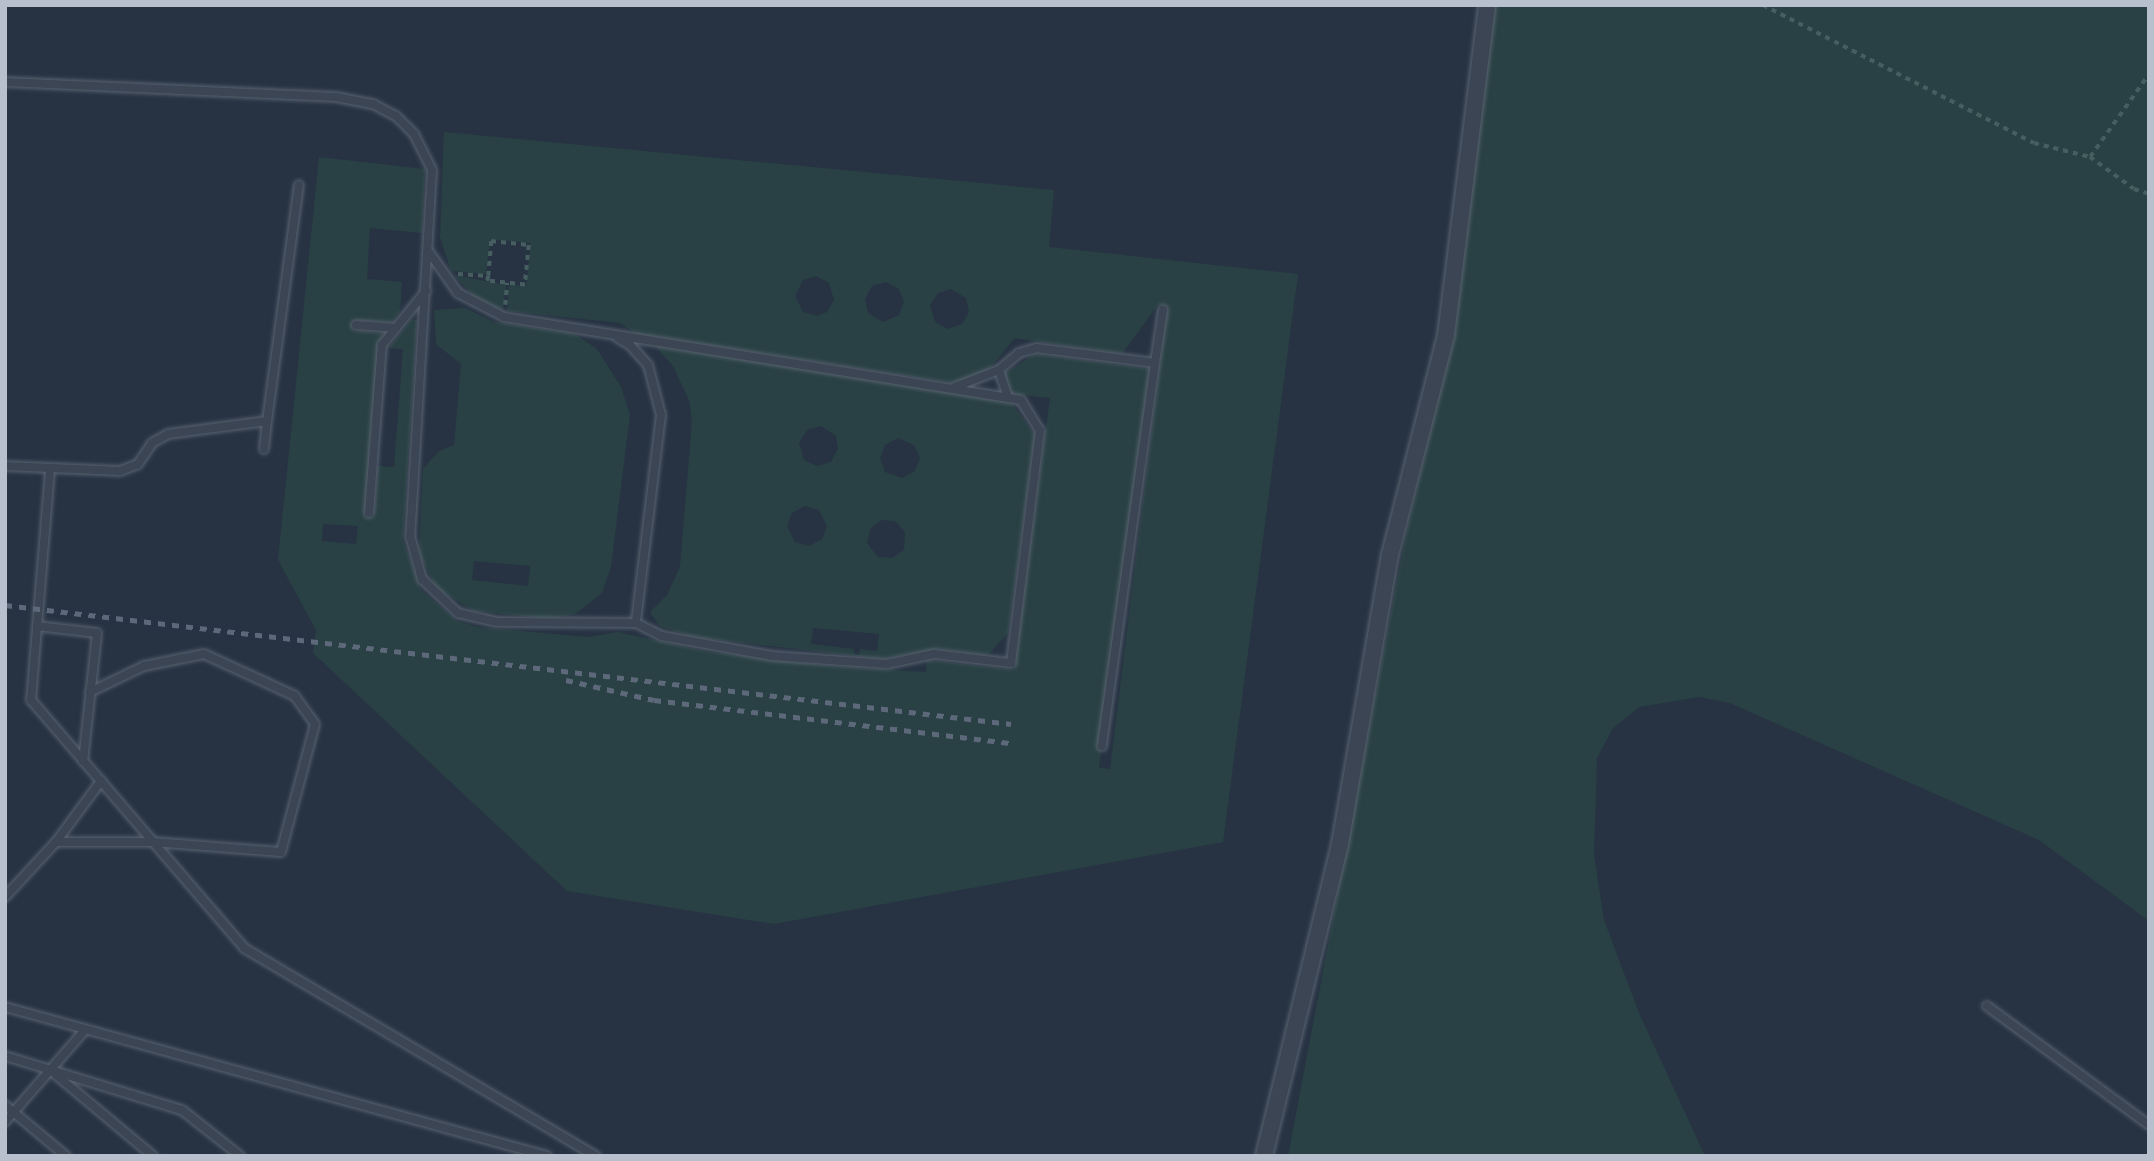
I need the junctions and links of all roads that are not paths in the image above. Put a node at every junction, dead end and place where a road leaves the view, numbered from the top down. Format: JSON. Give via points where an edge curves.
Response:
{"nodes":[{"id":1,"x":1487,"y":5,"type":"edge"},
{"id":2,"x":5,"y":82,"type":"edge"},
{"id":3,"x":299,"y":185,"type":"dead end"},
{"id":4,"x":429,"y":252,"type":"junction"},
{"id":5,"x":426,"y":291,"type":"junction"},
{"id":6,"x":1163,"y":310,"type":"dead end"},
{"id":7,"x":356,"y":325,"type":"dead end"},
{"id":8,"x":396,"y":327,"type":"junction"},
{"id":9,"x":609,"y":334,"type":"junction"},
{"id":10,"x":1155,"y":363,"type":"junction"},
{"id":11,"x":999,"y":370,"type":"junction"},
{"id":12,"x":956,"y":387,"type":"junction"},
{"id":13,"x":1008,"y":397,"type":"junction"},
{"id":14,"x":267,"y":421,"type":"junction"},
{"id":15,"x":264,"y":449,"type":"dead end"},
{"id":16,"x":5,"y":466,"type":"edge"},
{"id":17,"x":50,"y":470,"type":"junction"},
{"id":18,"x":369,"y":513,"type":"dead end"},
{"id":19,"x":636,"y":623,"type":"junction"},
{"id":20,"x":37,"y":626,"type":"junction"},
{"id":21,"x":90,"y":692,"type":"junction"},
{"id":22,"x":1102,"y":746,"type":"dead end"},
{"id":23,"x":83,"y":761,"type":"junction"},
{"id":24,"x":101,"y":781,"type":"junction"},
{"id":25,"x":56,"y":842,"type":"junction"},
{"id":26,"x":153,"y":842,"type":"junction"},
{"id":27,"x":5,"y":897,"type":"edge"},
{"id":28,"x":1987,"y":1006,"type":"dead end"},
{"id":29,"x":5,"y":1007,"type":"edge"},
{"id":30,"x":84,"y":1031,"type":"junction"},
{"id":31,"x":5,"y":1056,"type":"edge"},
{"id":32,"x":50,"y":1069,"type":"junction"},
{"id":33,"x":5,"y":1105,"type":"edge"},
{"id":34,"x":14,"y":1112,"type":"junction"},
{"id":35,"x":5,"y":1122,"type":"edge"},
{"id":36,"x":2149,"y":1125,"type":"edge"},
{"id":37,"x":66,"y":1156,"type":"edge"},
{"id":38,"x":153,"y":1156,"type":"edge"},
{"id":39,"x":240,"y":1156,"type":"edge"},
{"id":40,"x":547,"y":1156,"type":"edge"},
{"id":41,"x":596,"y":1156,"type":"edge"},
{"id":42,"x":1264,"y":1156,"type":"edge"}],
"edges":[{"from":1,"to":42,"type":"street","via":[[1446,335],[1390,555],[1340,844]]},
{"from":2,"to":4,"type":"lane","via":[[336,97],[373,104],[396,116],[414,134],[432,168]]},
{"from":3,"to":14,"type":"lane"},
{"from":4,"to":5,"type":"lane"},
{"from":4,"to":9,"type":"lane","via":[[471,304],[504,317]]},
{"from":5,"to":8,"type":"lane"},
{"from":5,"to":19,"type":"lane","via":[[409,510],[411,548],[422,579],[446,605],[480,620],[548,625]]},
{"from":6,"to":10,"type":"lane"},
{"from":7,"to":8,"type":"lane"},
{"from":8,"to":18,"type":"lane","via":[[382,345]]},
{"from":9,"to":12,"type":"lane"},
{"from":9,"to":19,"type":"lane","via":[[630,345],[648,365],[661,415]]},
{"from":10,"to":11,"type":"lane","via":[[1035,348],[1019,353]]},
{"from":10,"to":22,"type":"lane"},
{"from":11,"to":12,"type":"lane"},
{"from":11,"to":13,"type":"lane"},
{"from":12,"to":13,"type":"lane"},
{"from":13,"to":19,"type":"lane","via":[[1021,400],[1040,431],[1011,663],[934,653],[887,664],[772,656],[662,636]]},
{"from":14,"to":15,"type":"lane"},
{"from":14,"to":17,"type":"lane","via":[[168,434],[152,443],[129,469]]},
{"from":16,"to":17,"type":"lane"},
{"from":17,"to":20,"type":"lane"},
{"from":20,"to":21,"type":"lane","via":[[97,633]]},
{"from":20,"to":23,"type":"lane","via":[[31,700]]},
{"from":21,"to":23,"type":"lane"},
{"from":21,"to":26,"type":"lane","via":[[144,666],[204,654],[295,696],[310,712],[315,724],[281,852]]},
{"from":23,"to":24,"type":"lane"},
{"from":24,"to":25,"type":"lane"},
{"from":24,"to":26,"type":"lane"},
{"from":25,"to":26,"type":"lane"},
{"from":25,"to":27,"type":"lane"},
{"from":26,"to":41,"type":"lane","via":[[244,948]]},
{"from":28,"to":36,"type":"lane"},
{"from":29,"to":30,"type":"lane"},
{"from":30,"to":32,"type":"lane"},
{"from":30,"to":40,"type":"lane"},
{"from":31,"to":32,"type":"lane"},
{"from":32,"to":34,"type":"lane"},
{"from":32,"to":38,"type":"lane"},
{"from":32,"to":39,"type":"lane","via":[[181,1110]]},
{"from":33,"to":34,"type":"lane"},
{"from":34,"to":35,"type":"lane"},
{"from":34,"to":37,"type":"lane"}]}
